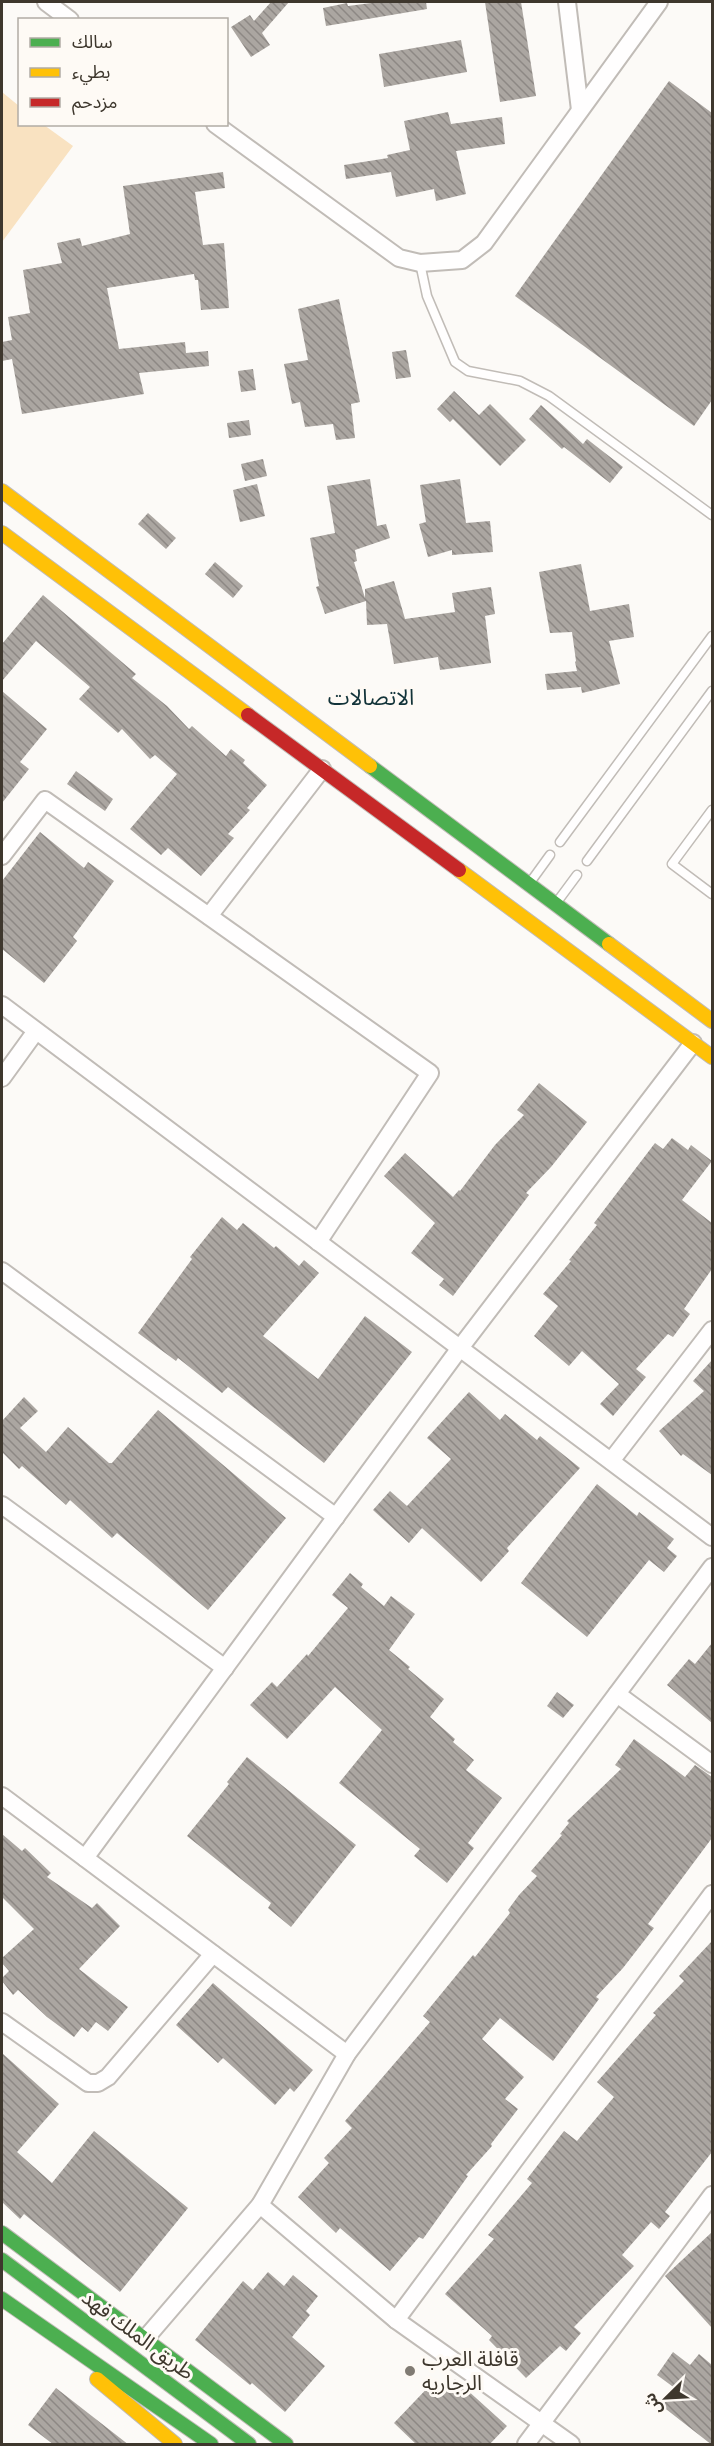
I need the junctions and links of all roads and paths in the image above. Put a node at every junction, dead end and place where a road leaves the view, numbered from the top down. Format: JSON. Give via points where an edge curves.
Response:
{"nodes":[{"id":1,"x":46,"y":2,"type":"edge"},
{"id":2,"x":567,"y":2,"type":"edge"},
{"id":3,"x":658,"y":2,"type":"edge"},
{"id":4,"x":67,"y":18,"type":"edge"},
{"id":5,"x":580,"y":110,"type":"junction"},
{"id":6,"x":218,"y":126,"type":"edge"},
{"id":7,"x":420,"y":263,"type":"junction"},
{"id":8,"x":2,"y":491,"type":"edge"},
{"id":9,"x":712,"y":515,"type":"edge"},
{"id":10,"x":3,"y":537,"type":"edge"},
{"id":11,"x":712,"y":636,"type":"edge"},
{"id":12,"x":712,"y":692,"type":"edge"},
{"id":13,"x":322,"y":769,"type":"junction"},
{"id":14,"x":712,"y":810,"type":"edge"},
{"id":15,"x":560,"y":842,"type":"dead end"},
{"id":16,"x":550,"y":855,"type":"dead end"},
{"id":17,"x":2,"y":856,"type":"edge"},
{"id":18,"x":587,"y":861,"type":"dead end"},
{"id":19,"x":577,"y":875,"type":"dead end"},
{"id":20,"x":528,"y":885,"type":"junction"},
{"id":21,"x":712,"y":894,"type":"edge"},
{"id":22,"x":555,"y":905,"type":"junction"},
{"id":23,"x":209,"y":916,"type":"junction"},
{"id":24,"x":2,"y":1005,"type":"edge"},
{"id":25,"x":712,"y":1021,"type":"edge"},
{"id":26,"x":36,"y":1031,"type":"junction"},
{"id":27,"x":693,"y":1043,"type":"junction"},
{"id":28,"x":712,"y":1057,"type":"edge"},
{"id":29,"x":2,"y":1078,"type":"edge"},
{"id":30,"x":318,"y":1242,"type":"junction"},
{"id":31,"x":2,"y":1271,"type":"edge"},
{"id":32,"x":712,"y":1330,"type":"edge"},
{"id":33,"x":460,"y":1348,"type":"junction"},
{"id":34,"x":611,"y":1461,"type":"junction"},
{"id":35,"x":2,"y":1505,"type":"edge"},
{"id":36,"x":336,"y":1517,"type":"junction"},
{"id":37,"x":712,"y":1537,"type":"edge"},
{"id":38,"x":712,"y":1567,"type":"edge"},
{"id":39,"x":225,"y":1668,"type":"junction"},
{"id":40,"x":617,"y":1694,"type":"junction"},
{"id":41,"x":712,"y":1764,"type":"edge"},
{"id":42,"x":2,"y":1796,"type":"edge"},
{"id":43,"x":85,"y":1858,"type":"junction"},
{"id":44,"x":712,"y":1894,"type":"edge"},
{"id":45,"x":213,"y":1954,"type":"junction"},
{"id":46,"x":2,"y":2022,"type":"edge"},
{"id":47,"x":347,"y":2054,"type":"junction"},
{"id":48,"x":712,"y":2195,"type":"edge"},
{"id":49,"x":260,"y":2205,"type":"junction"},
{"id":50,"x":2,"y":2233,"type":"edge"},
{"id":51,"x":2,"y":2260,"type":"edge"},
{"id":52,"x":2,"y":2299,"type":"edge"},
{"id":53,"x":396,"y":2320,"type":"junction"},
{"id":54,"x":37,"y":2325,"type":"junction"},
{"id":55,"x":145,"y":2339,"type":"junction"},
{"id":56,"x":542,"y":2423,"type":"junction"},
{"id":57,"x":176,"y":2445,"type":"edge"},
{"id":58,"x":211,"y":2445,"type":"edge"},
{"id":59,"x":249,"y":2445,"type":"edge"},
{"id":60,"x":286,"y":2445,"type":"edge"},
{"id":61,"x":526,"y":2445,"type":"edge"},
{"id":62,"x":571,"y":2445,"type":"edge"}],
"edges":[{"from":1,"to":4,"type":"street"},
{"from":2,"to":5,"type":"street"},
{"from":3,"to":5,"type":"street"},
{"from":5,"to":7,"type":"street","via":[[484,243],[462,260]]},
{"from":6,"to":7,"type":"street","via":[[399,258]]},
{"from":7,"to":9,"type":"lane","via":[[427,296],[455,362],[468,371],[520,381],[549,396]]},
{"from":8,"to":20,"type":"main road"},
{"from":10,"to":13,"type":"main road"},
{"from":11,"to":15,"type":"lane"},
{"from":12,"to":18,"type":"lane"},
{"from":13,"to":23,"type":"street"},
{"from":13,"to":27,"type":"main road"},
{"from":14,"to":21,"type":"lane","via":[[672,864]]},
{"from":16,"to":20,"type":"lane"},
{"from":17,"to":23,"type":"street","via":[[45,800]]},
{"from":19,"to":22,"type":"lane"},
{"from":20,"to":22,"type":"main road"},
{"from":22,"to":25,"type":"main road"},
{"from":23,"to":30,"type":"street","via":[[430,1073]]},
{"from":24,"to":26,"type":"street"},
{"from":26,"to":29,"type":"street"},
{"from":26,"to":30,"type":"street"},
{"from":27,"to":28,"type":"main road"},
{"from":27,"to":33,"type":"street"},
{"from":30,"to":33,"type":"street"},
{"from":31,"to":36,"type":"street"},
{"from":32,"to":34,"type":"street"},
{"from":33,"to":34,"type":"street"},
{"from":33,"to":36,"type":"street"},
{"from":34,"to":37,"type":"street"},
{"from":35,"to":39,"type":"street"},
{"from":36,"to":39,"type":"street"},
{"from":38,"to":40,"type":"street"},
{"from":39,"to":43,"type":"street"},
{"from":40,"to":41,"type":"street"},
{"from":40,"to":47,"type":"street"},
{"from":42,"to":43,"type":"street"},
{"from":43,"to":45,"type":"street"},
{"from":44,"to":53,"type":"street"},
{"from":45,"to":46,"type":"street","via":[[108,2077],[98,2083],[88,2083]]},
{"from":45,"to":47,"type":"street"},
{"from":47,"to":49,"type":"street"},
{"from":48,"to":56,"type":"street"},
{"from":49,"to":53,"type":"street"},
{"from":49,"to":55,"type":"street"},
{"from":50,"to":55,"type":"main road"},
{"from":51,"to":59,"type":"main road","name":"طريق الملك فهد"},
{"from":52,"to":54,"type":"main road","name":"طريق الملك فهد"},
{"from":53,"to":56,"type":"street"},
{"from":54,"to":57,"type":"main road"},
{"from":54,"to":58,"type":"main road","name":"طريق الملك فهد","via":[[154,2402]]},
{"from":55,"to":60,"type":"main road"},
{"from":56,"to":61,"type":"street"},
{"from":56,"to":62,"type":"street"}]}
